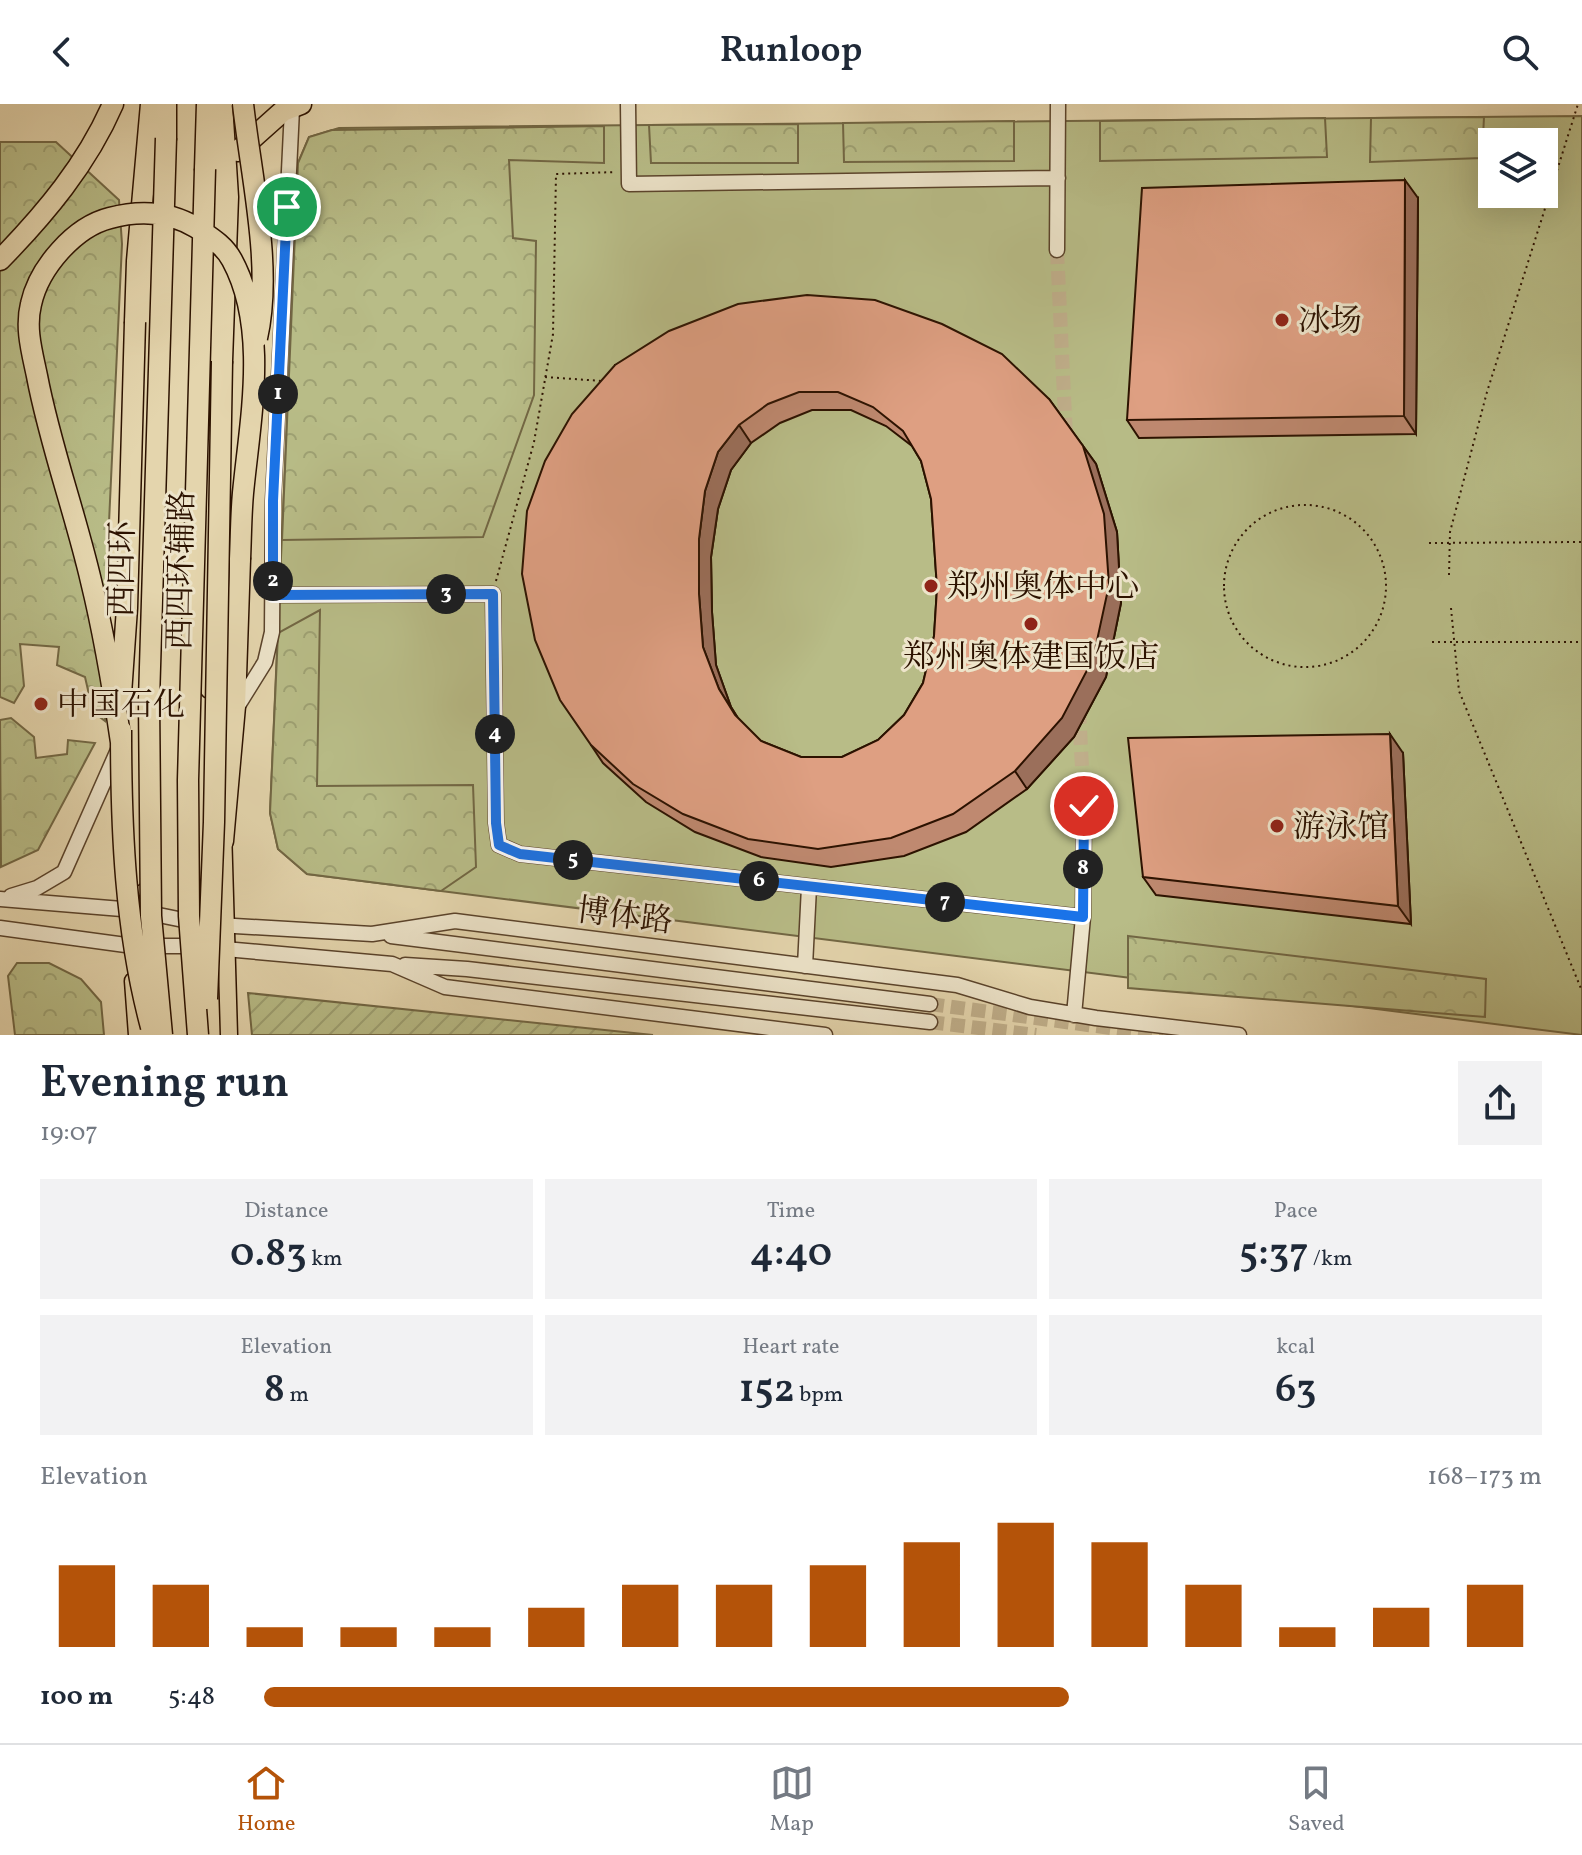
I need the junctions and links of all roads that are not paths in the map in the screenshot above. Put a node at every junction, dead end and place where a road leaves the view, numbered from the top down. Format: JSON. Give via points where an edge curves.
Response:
{"nodes":[{"id":1,"x":113,"y":104,"type":"edge"},
{"id":2,"x":151,"y":104,"type":"edge"},
{"id":3,"x":166,"y":104,"type":"edge"},
{"id":4,"x":207,"y":104,"type":"edge"},
{"id":5,"x":221,"y":104,"type":"edge"},
{"id":6,"x":243,"y":104,"type":"edge"},
{"id":7,"x":628,"y":104,"type":"edge"},
{"id":8,"x":1058,"y":104,"type":"edge"},
{"id":9,"x":296,"y":106,"type":"edge"},
{"id":10,"x":226,"y":162,"type":"junction"},
{"id":11,"x":1058,"y":178,"type":"junction"},
{"id":12,"x":1057,"y":250,"type":"tunnel mouth"},
{"id":13,"x":0,"y":260,"type":"edge"},
{"id":14,"x":256,"y":346,"type":"junction"},
{"id":15,"x":273,"y":595,"type":"junction"},
{"id":16,"x":137,"y":706,"type":"junction"},
{"id":17,"x":234,"y":710,"type":"junction"},
{"id":18,"x":121,"y":742,"type":"junction"},
{"id":19,"x":1084,"y":806,"type":"tunnel mouth"},
{"id":20,"x":223,"y":841,"type":"junction"},
{"id":21,"x":809,"y":887,"type":"junction"},
{"id":22,"x":0,"y":899,"type":"edge"},
{"id":23,"x":134,"y":910,"type":"junction"},
{"id":24,"x":1083,"y":917,"type":"junction"},
{"id":25,"x":189,"y":922,"type":"junction"},
{"id":26,"x":225,"y":925,"type":"junction"},
{"id":27,"x":0,"y":928,"type":"edge"},
{"id":28,"x":372,"y":934,"type":"junction"},
{"id":29,"x":133,"y":946,"type":"junction"},
{"id":30,"x":191,"y":946,"type":"junction"},
{"id":31,"x":226,"y":949,"type":"junction"},
{"id":32,"x":392,"y":964,"type":"junction"},
{"id":33,"x":805,"y":966,"type":"junction"},
{"id":34,"x":930,"y":1004,"type":"tunnel mouth"},
{"id":35,"x":1074,"y":1015,"type":"junction"},
{"id":36,"x":930,"y":1022,"type":"tunnel mouth"},
{"id":37,"x":137,"y":1035,"type":"edge"},
{"id":38,"x":153,"y":1035,"type":"edge"},
{"id":39,"x":162,"y":1035,"type":"edge"},
{"id":40,"x":198,"y":1035,"type":"edge"},
{"id":41,"x":206,"y":1035,"type":"edge"},
{"id":42,"x":229,"y":1035,"type":"edge"},
{"id":43,"x":825,"y":1035,"type":"edge"},
{"id":44,"x":1239,"y":1035,"type":"edge"}],
"edges":[{"from":1,"to":13,"type":"highway","via":[[46,212]]},
{"from":2,"to":16,"type":"main road","name":"西四环辅路"},
{"from":2,"to":18,"type":"highway","bridge":true,"via":[[137,261]]},
{"from":3,"to":39,"type":"highway","name":"西四环","bridge":true,"via":[[149,728],[151,916]]},
{"from":4,"to":25,"type":"highway","bridge":true,"via":[[188,780]]},
{"from":5,"to":10,"type":"highway"},
{"from":5,"to":20,"type":"main road","name":"西四环辅路","via":[[214,206],[205,660],[222,786]]},
{"from":6,"to":14,"type":"highway","bridge":true,"via":[[264,274]]},
{"from":7,"to":11,"type":"street","via":[[629,184]]},
{"from":8,"to":11,"type":"street"},
{"from":9,"to":10,"type":"highway","via":[[283,111]]},
{"from":9,"to":15,"type":"street","via":[[273,501]]},
{"from":10,"to":41,"type":"highway","bridge":true},
{"from":11,"to":12,"type":"street"},
{"from":14,"to":17,"type":"highway","bridge":true,"via":[[242,498]]},
{"from":14,"to":18,"type":"highway","bridge":true,"via":[[231,258],[218,242],[185,221],[155,212],[97,221],[62,248],[31,304],[29,336],[43,407],[91,580]]},
{"from":15,"to":17,"type":"street","via":[[265,662]]},
{"from":15,"to":21,"type":"street","via":[[493,594],[499,845],[520,854]]},
{"from":16,"to":22,"type":"street","via":[[64,872],[37,888]]},
{"from":16,"to":23,"type":"main road","name":"西四环辅路"},
{"from":17,"to":20,"type":"highway"},
{"from":18,"to":38,"type":"highway","bridge":true,"via":[[126,884]]},
{"from":19,"to":24,"type":"street"},
{"from":20,"to":26,"type":"main road","name":"西四环辅路"},
{"from":21,"to":24,"type":"street"},
{"from":21,"to":33,"type":"street"},
{"from":22,"to":23,"type":"street","name":"博体路"},
{"from":23,"to":25,"type":"street","name":"博体路"},
{"from":23,"to":29,"type":"main road","name":"西四环辅路"},
{"from":24,"to":35,"type":"street"},
{"from":25,"to":26,"type":"street","name":"博体路"},
{"from":25,"to":30,"type":"highway","bridge":true},
{"from":26,"to":28,"type":"street","name":"博体路"},
{"from":26,"to":31,"type":"main road","name":"西四环辅路"},
{"from":27,"to":29,"type":"street"},
{"from":28,"to":33,"type":"street","name":"博体路","via":[[455,921]]},
{"from":28,"to":34,"type":"street"},
{"from":29,"to":30,"type":"street"},
{"from":29,"to":37,"type":"main road","name":"西四环辅路"},
{"from":30,"to":31,"type":"street"},
{"from":30,"to":40,"type":"highway","bridge":true},
{"from":31,"to":32,"type":"street"},
{"from":31,"to":42,"type":"main road","name":"西四环辅路"},
{"from":32,"to":36,"type":"street"},
{"from":32,"to":43,"type":"street","via":[[445,987]]},
{"from":33,"to":35,"type":"street","name":"博体路","via":[[957,985]]},
{"from":35,"to":44,"type":"street","name":"博体路"}]}
